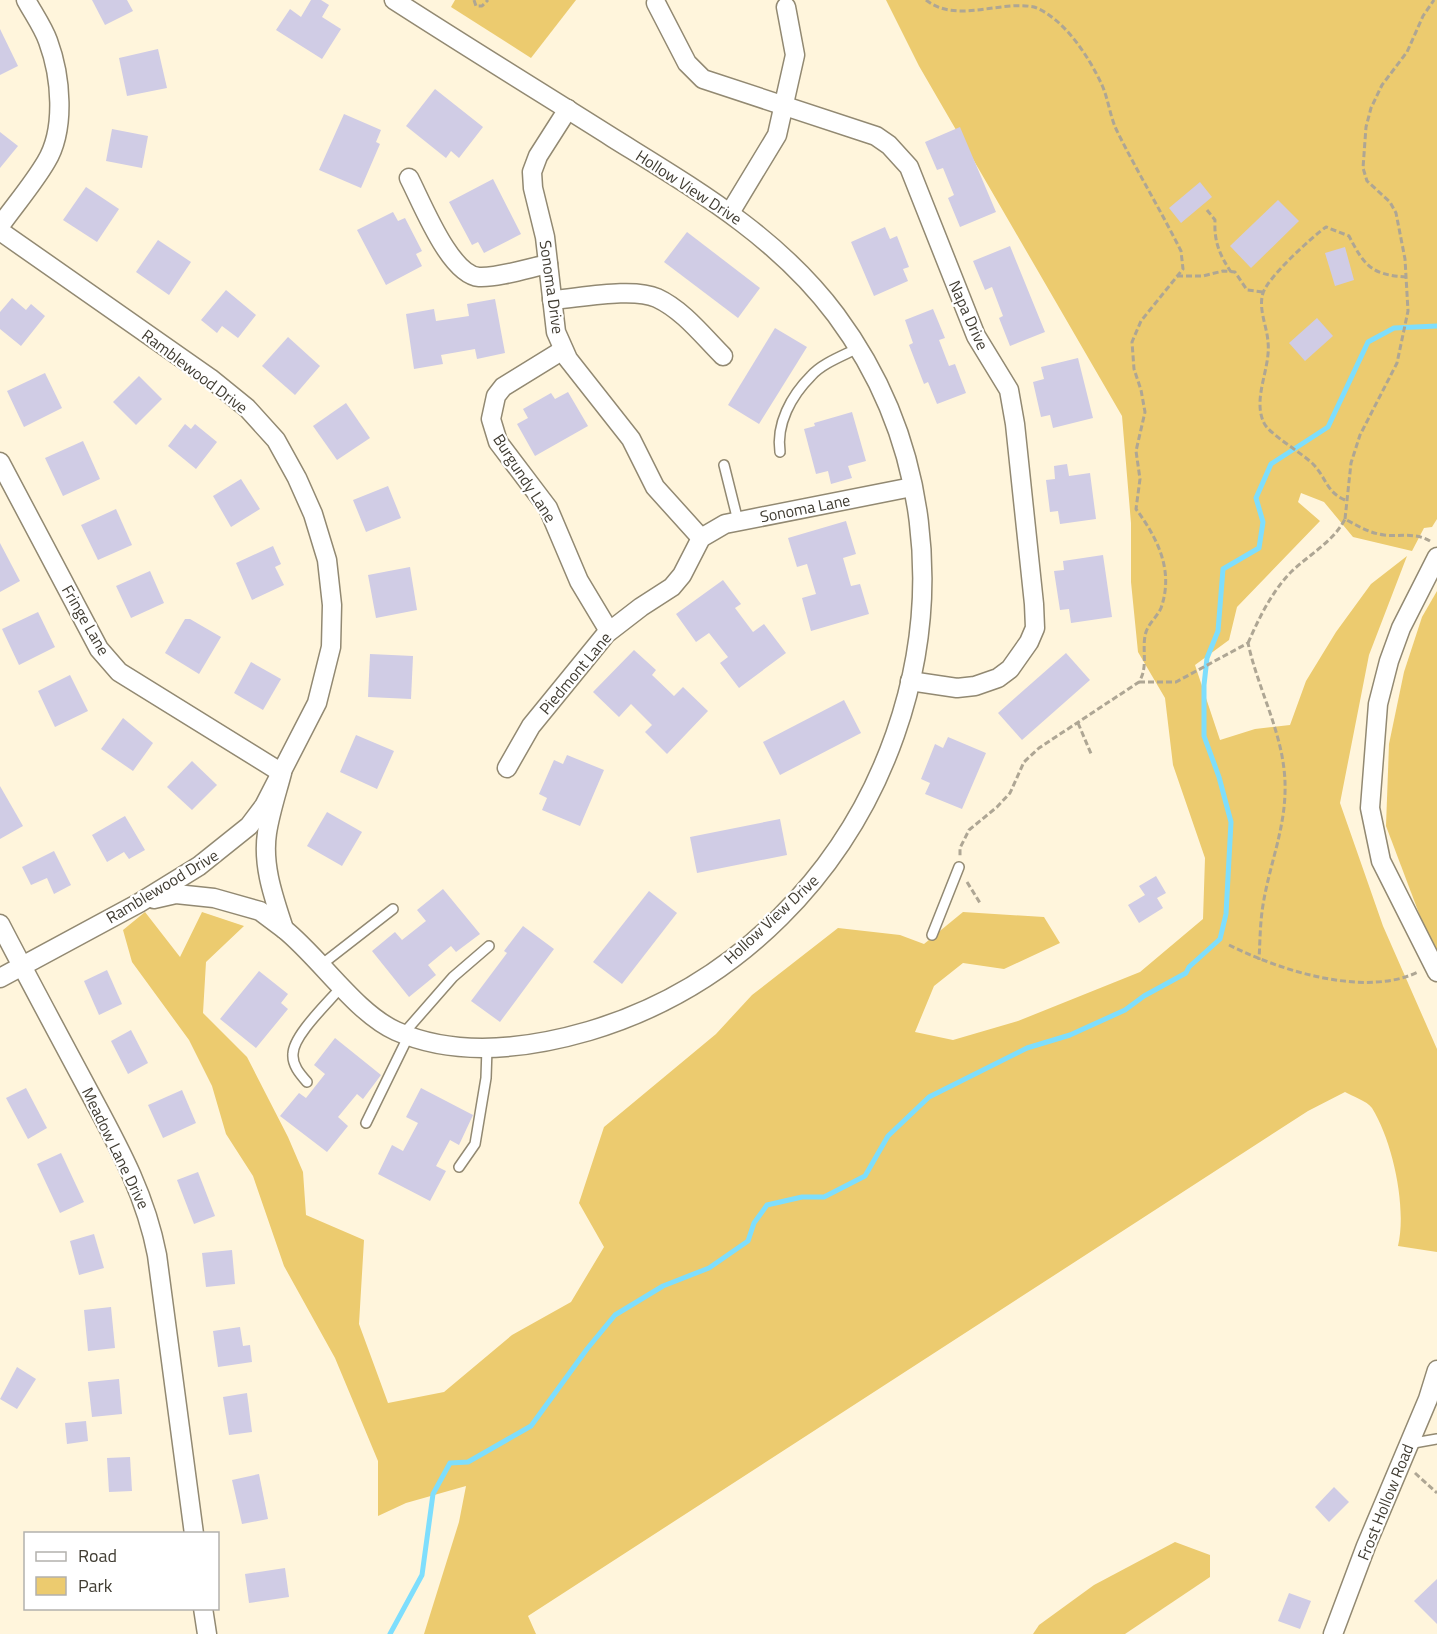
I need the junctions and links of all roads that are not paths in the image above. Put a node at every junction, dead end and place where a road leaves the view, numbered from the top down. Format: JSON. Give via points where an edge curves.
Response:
{"nodes":[{"id":1,"x":26,"y":0,"type":"edge"},
{"id":2,"x":394,"y":0,"type":"edge"},
{"id":3,"x":656,"y":3,"type":"dead end"},
{"id":4,"x":786,"y":6,"type":"dead end"},
{"id":5,"x":422,"y":8,"type":"edge"},
{"id":6,"x":784,"y":107,"type":"junction"},
{"id":7,"x":568,"y":109,"type":"junction"},
{"id":8,"x":409,"y":178,"type":"dead end"},
{"id":9,"x":731,"y":211,"type":"junction"},
{"id":10,"x":0,"y":226,"type":"edge"},
{"id":11,"x":0,"y":231,"type":"edge"},
{"id":12,"x":548,"y":264,"type":"junction"},
{"id":13,"x":552,"y":300,"type":"junction"},
{"id":14,"x":858,"y":348,"type":"junction"},
{"id":15,"x":563,"y":350,"type":"junction"},
{"id":16,"x":723,"y":356,"type":"dead end"},
{"id":17,"x":780,"y":452,"type":"dead end"},
{"id":18,"x":0,"y":462,"type":"edge"},
{"id":19,"x":724,"y":465,"type":"dead end"},
{"id":20,"x":912,"y":487,"type":"junction"},
{"id":21,"x":738,"y":521,"type":"junction"},
{"id":22,"x":700,"y":538,"type":"junction"},
{"id":23,"x":1437,"y":557,"type":"edge"},
{"id":24,"x":609,"y":631,"type":"junction"},
{"id":25,"x":910,"y":681,"type":"junction"},
{"id":26,"x":507,"y":768,"type":"dead end"},
{"id":27,"x":282,"y":773,"type":"junction"},
{"id":28,"x":959,"y":867,"type":"road end"},
{"id":29,"x":139,"y":903,"type":"junction"},
{"id":30,"x":393,"y":909,"type":"dead end"},
{"id":31,"x":0,"y":924,"type":"edge"},
{"id":32,"x":284,"y":929,"type":"junction"},
{"id":33,"x":932,"y":935,"type":"dead end"},
{"id":34,"x":489,"y":946,"type":"dead end"},
{"id":35,"x":321,"y":964,"type":"junction"},
{"id":36,"x":22,"y":966,"type":"junction"},
{"id":37,"x":1435,"y":969,"type":"edge"},
{"id":38,"x":0,"y":978,"type":"edge"},
{"id":39,"x":342,"y":986,"type":"junction"},
{"id":40,"x":407,"y":1034,"type":"junction"},
{"id":41,"x":487,"y":1048,"type":"junction"},
{"id":42,"x":307,"y":1082,"type":"dead end"},
{"id":43,"x":366,"y":1123,"type":"dead end"},
{"id":44,"x":459,"y":1167,"type":"dead end"},
{"id":45,"x":1437,"y":1370,"type":"edge"},
{"id":46,"x":1437,"y":1439,"type":"edge"},
{"id":47,"x":1405,"y":1451,"type":"junction"},
{"id":48,"x":194,"y":1532,"type":"edge"},
{"id":49,"x":203,"y":1610,"type":"edge"},
{"id":50,"x":207,"y":1634,"type":"edge"},
{"id":51,"x":1333,"y":1634,"type":"edge"}],
"edges":[{"from":1,"to":10,"type":"street","via":[[47,39],[55,66],[59,99],[55,135],[47,161]]},
{"from":2,"to":5,"type":"street","name":"Hollow View Drive"},
{"from":3,"to":6,"type":"street","name":"Napa Drive","via":[[687,63],[703,79]]},
{"from":4,"to":6,"type":"street","via":[[795,55]]},
{"from":5,"to":7,"type":"street","name":"Hollow View Drive"},
{"from":6,"to":9,"type":"street","via":[[777,135]]},
{"from":6,"to":25,"type":"street","name":"Napa Drive","via":[[876,136],[909,167],[976,336],[1013,401],[1035,628],[1010,669],[998,678],[957,688]]},
{"from":7,"to":9,"type":"street","name":"Hollow View Drive"},
{"from":7,"to":12,"type":"street","name":"Sonoma Drive","via":[[532,172]]},
{"from":8,"to":12,"type":"street","via":[[452,259],[469,275],[482,277]]},
{"from":9,"to":14,"type":"street","name":"Hollow View Drive","via":[[796,269]]},
{"from":11,"to":27,"type":"street","name":"Ramblewood Drive","via":[[248,408],[276,440],[297,478],[327,560],[331,647],[317,703]]},
{"from":12,"to":13,"type":"street","name":"Sonoma Drive"},
{"from":13,"to":15,"type":"street","name":"Sonoma Drive"},
{"from":13,"to":16,"type":"street","via":[[640,293],[656,297],[686,318]]},
{"from":14,"to":17,"type":"lane","via":[[812,374],[787,409],[778,437]]},
{"from":14,"to":20,"type":"street","name":"Hollow View Drive","via":[[897,431]]},
{"from":15,"to":22,"type":"street","name":"Sonoma Drive","via":[[631,438],[655,487]]},
{"from":15,"to":24,"type":"street","name":"Burgundy Lane","via":[[503,387],[496,396],[491,419],[498,442],[548,508],[579,581]]},
{"from":18,"to":27,"type":"street","name":"Fringe Lane","via":[[99,649],[119,672]]},
{"from":19,"to":21,"type":"lane"},
{"from":20,"to":21,"type":"street","name":"Sonoma Lane"},
{"from":20,"to":25,"type":"street","name":"Hollow View Drive","via":[[920,537],[921,603]]},
{"from":21,"to":22,"type":"street","name":"Sonoma Lane"},
{"from":22,"to":24,"type":"street","name":"Piedmont Lane","via":[[672,587]]},
{"from":23,"to":37,"type":"street","via":[[1409,609],[1389,661],[1377,714],[1370,808],[1381,861]]},
{"from":24,"to":26,"type":"street","name":"Piedmont Lane","via":[[531,726]]},
{"from":25,"to":41,"type":"street","name":"Hollow View Drive","via":[[901,724],[882,772],[848,835],[812,883],[730,960],[671,999],[616,1023],[549,1043]]},
{"from":27,"to":29,"type":"street","name":"Ramblewood Drive","via":[[264,806],[235,839]]},
{"from":27,"to":32,"type":"street","via":[[267,834],[267,857],[269,880]]},
{"from":28,"to":33,"type":"lane"},
{"from":29,"to":32,"type":"street","name":"Hollow View Drive","via":[[176,894],[214,898],[260,911]]},
{"from":29,"to":36,"type":"street","name":"Ramblewood Drive"},
{"from":30,"to":35,"type":"lane"},
{"from":31,"to":36,"type":"street","name":"Meadow Lane Drive"},
{"from":32,"to":35,"type":"street","name":"Hollow View Drive"},
{"from":34,"to":40,"type":"lane","via":[[453,976]]},
{"from":35,"to":39,"type":"street","name":"Hollow View Drive"},
{"from":36,"to":38,"type":"street","name":"Ramblewood Drive"},
{"from":36,"to":48,"type":"street","name":"Meadow Lane Drive","via":[[113,1137],[150,1218]]},
{"from":39,"to":40,"type":"street","name":"Hollow View Drive","via":[[393,1029]]},
{"from":39,"to":42,"type":"lane","via":[[296,1041],[292,1055],[296,1069]]},
{"from":40,"to":41,"type":"street","name":"Hollow View Drive","via":[[439,1044]]},
{"from":40,"to":43,"type":"lane"},
{"from":41,"to":44,"type":"lane","via":[[475,1144]]},
{"from":45,"to":47,"type":"street","name":"Frost Hollow Road"},
{"from":46,"to":47,"type":"lane"},
{"from":47,"to":51,"type":"street","name":"Frost Hollow Road"},
{"from":49,"to":50,"type":"street"}]}
